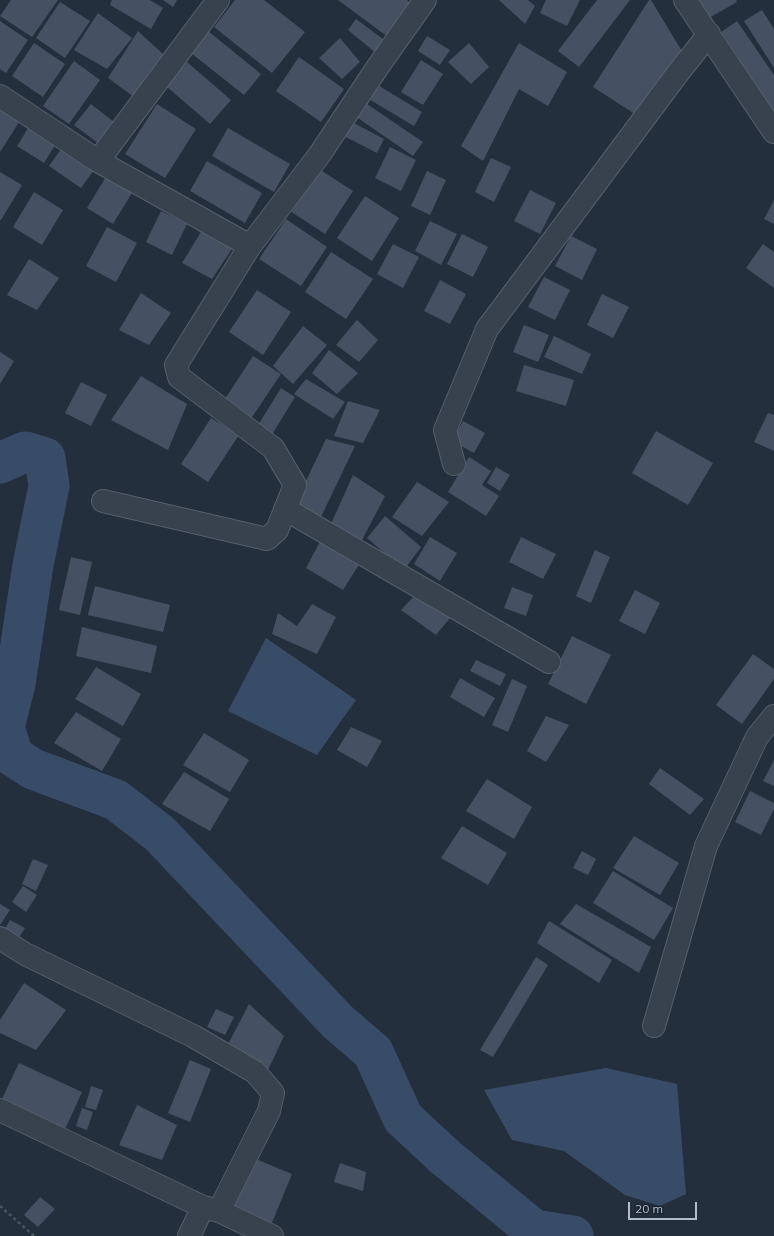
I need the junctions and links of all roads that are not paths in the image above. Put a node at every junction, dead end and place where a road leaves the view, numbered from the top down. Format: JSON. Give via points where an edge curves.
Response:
{"nodes":[{"id":1,"x":218,"y":0,"type":"edge"},
{"id":2,"x":425,"y":0,"type":"edge"},
{"id":3,"x":685,"y":0,"type":"edge"},
{"id":4,"x":709,"y":34,"type":"junction"},
{"id":5,"x":0,"y":96,"type":"edge"},
{"id":6,"x":774,"y":132,"type":"edge"},
{"id":7,"x":98,"y":161,"type":"junction"},
{"id":8,"x":250,"y":246,"type":"junction"},
{"id":9,"x":454,"y":464,"type":"dead end"},
{"id":10,"x":104,"y":501,"type":"dead end"},
{"id":11,"x":285,"y":508,"type":"junction"},
{"id":12,"x":549,"y":662,"type":"dead end"},
{"id":13,"x":774,"y":716,"type":"edge"},
{"id":14,"x":0,"y":938,"type":"edge"},
{"id":15,"x":654,"y":1026,"type":"dead end"},
{"id":16,"x":0,"y":1110,"type":"edge"},
{"id":17,"x":211,"y":1209,"type":"junction"},
{"id":18,"x":189,"y":1236,"type":"edge"},
{"id":19,"x":272,"y":1236,"type":"edge"}],
"edges":[{"from":1,"to":7,"type":"street"},
{"from":2,"to":8,"type":"street","via":[[320,154]]},
{"from":3,"to":4,"type":"street"},
{"from":4,"to":6,"type":"street"},
{"from":4,"to":9,"type":"street","via":[[487,329],[445,430]]},
{"from":5,"to":7,"type":"street"},
{"from":7,"to":8,"type":"street"},
{"from":8,"to":11,"type":"street","via":[[176,365],[179,377],[273,448],[295,484]]},
{"from":10,"to":11,"type":"street","via":[[267,539],[277,530]]},
{"from":11,"to":12,"type":"street"},
{"from":13,"to":15,"type":"street","via":[[757,737],[706,846]]},
{"from":14,"to":17,"type":"street","via":[[25,954],[193,1036],[256,1072],[273,1093],[269,1111]]},
{"from":16,"to":17,"type":"street"},
{"from":17,"to":18,"type":"street"},
{"from":17,"to":19,"type":"street"}]}
